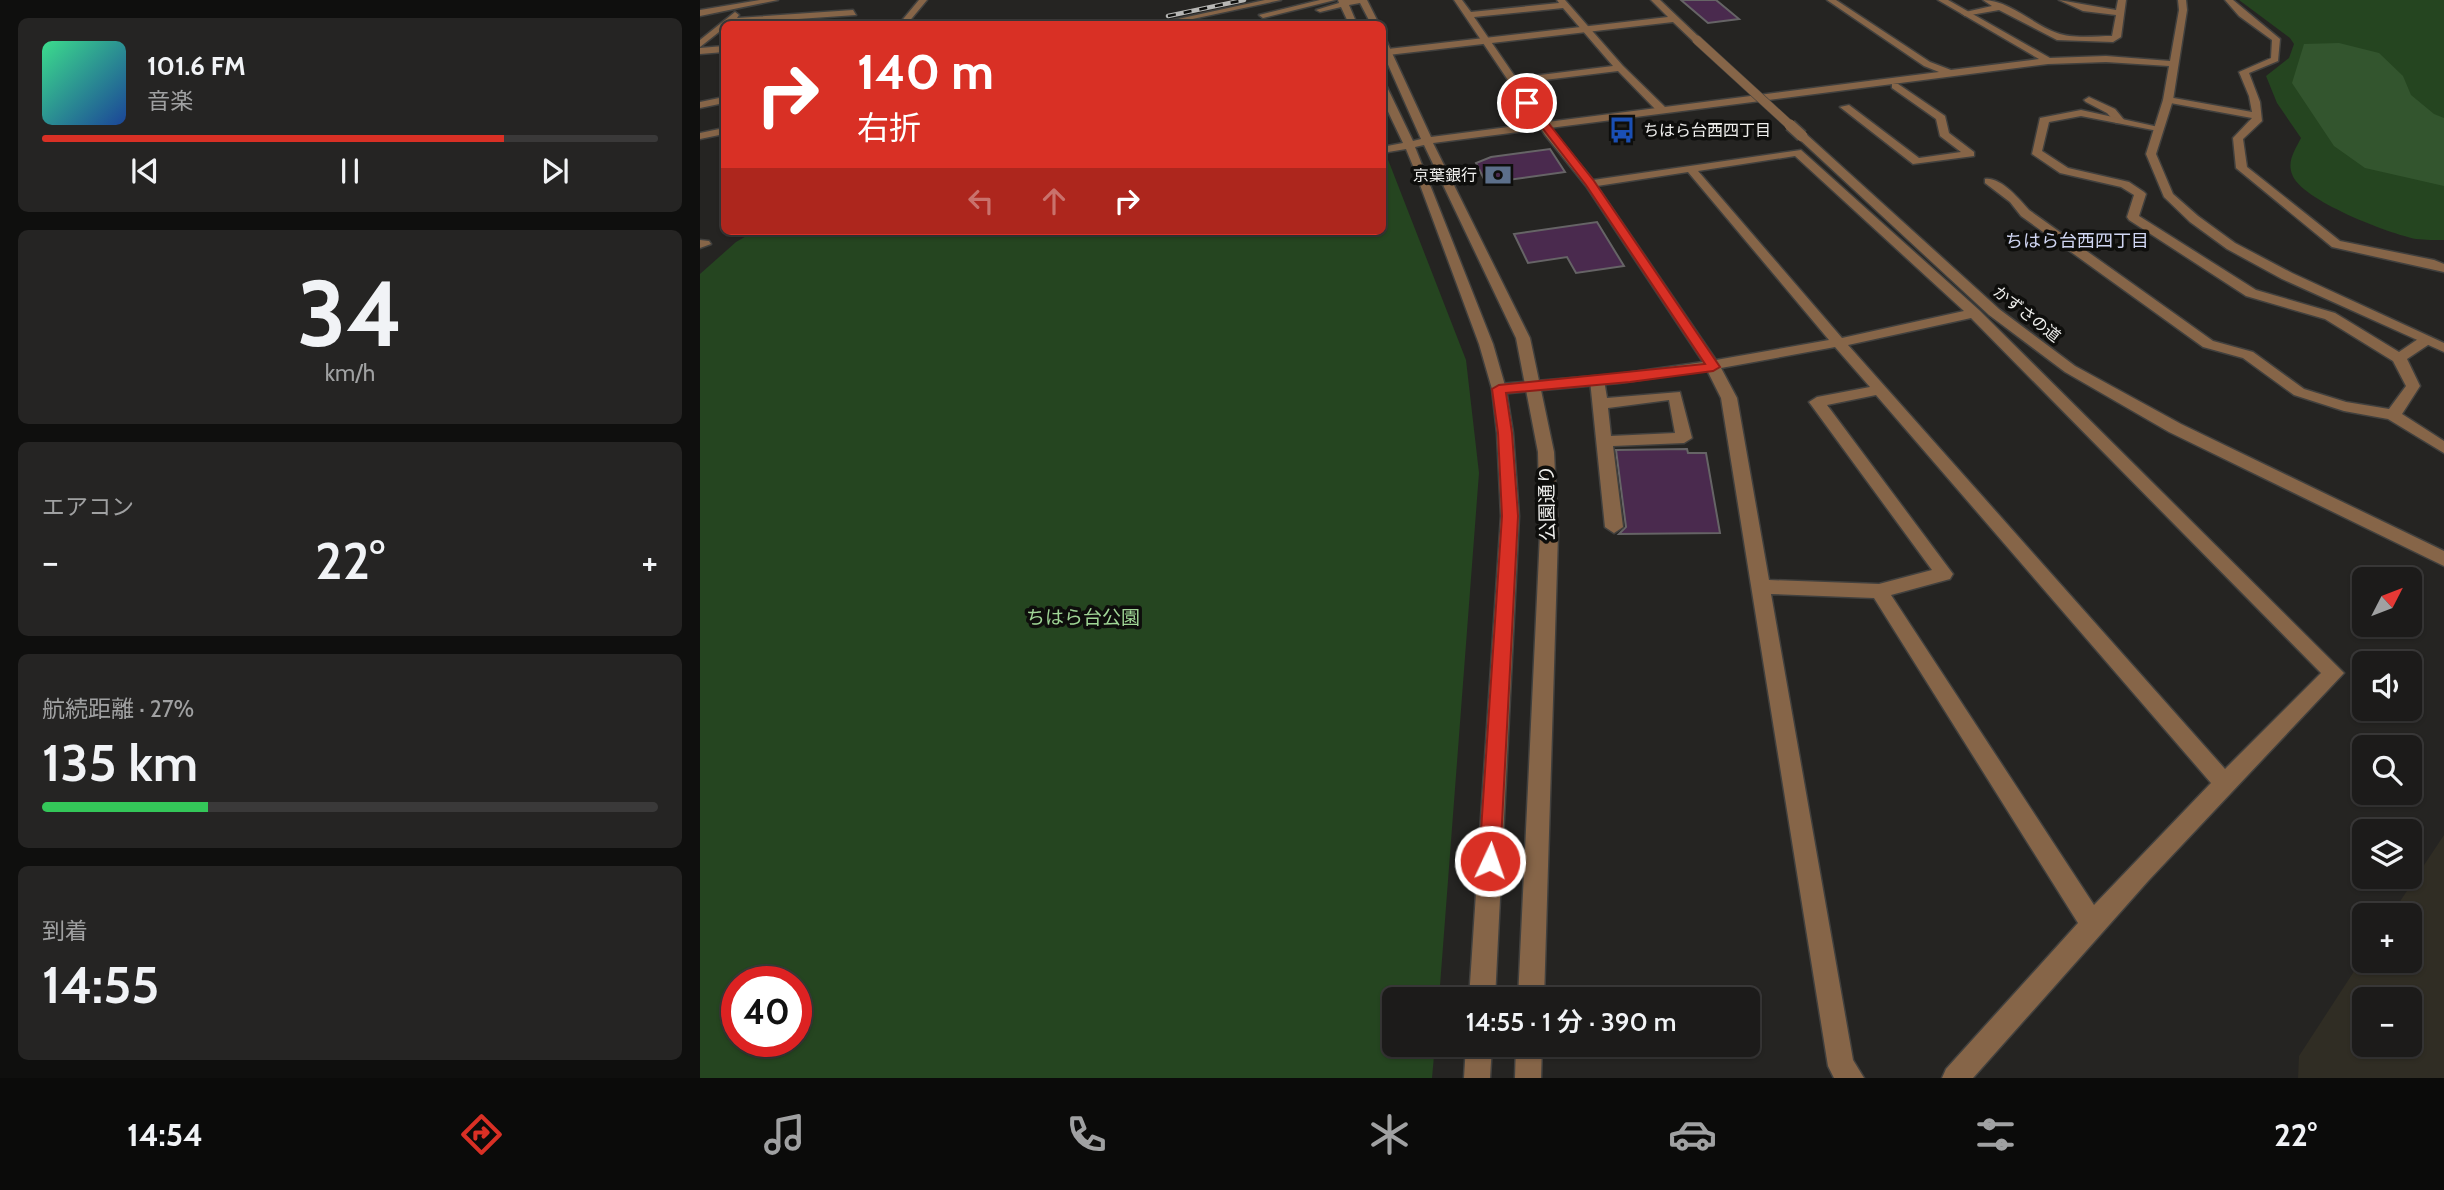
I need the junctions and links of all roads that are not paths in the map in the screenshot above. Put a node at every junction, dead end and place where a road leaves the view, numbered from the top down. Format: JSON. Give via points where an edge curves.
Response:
{"nodes":[{"id":1,"x":774,"y":0,"type":"edge"},
{"id":2,"x":923,"y":0,"type":"edge"},
{"id":3,"x":1277,"y":0,"type":"edge"},
{"id":4,"x":1300,"y":0,"type":"edge"},
{"id":5,"x":1331,"y":0,"type":"edge"},
{"id":6,"x":1362,"y":0,"type":"edge"},
{"id":7,"x":1458,"y":0,"type":"edge"},
{"id":8,"x":1655,"y":0,"type":"edge"},
{"id":9,"x":1831,"y":0,"type":"edge"},
{"id":10,"x":1847,"y":0,"type":"edge"},
{"id":11,"x":1942,"y":0,"type":"edge"},
{"id":12,"x":1987,"y":0,"type":"edge"},
{"id":13,"x":2063,"y":0,"type":"edge"},
{"id":14,"x":2122,"y":0,"type":"edge"},
{"id":15,"x":2182,"y":0,"type":"edge"},
{"id":16,"x":2229,"y":0,"type":"edge"},
{"id":17,"x":1343,"y":2,"type":"edge"},
{"id":18,"x":1563,"y":2,"type":"edge"},
{"id":19,"x":744,"y":3,"type":"edge"},
{"id":20,"x":2002,"y":7,"type":"junction"},
{"id":21,"x":700,"y":13,"type":"edge"},
{"id":22,"x":1965,"y":13,"type":"junction"},
{"id":23,"x":2121,"y":13,"type":"junction"},
{"id":24,"x":1468,"y":15,"type":"junction"},
{"id":25,"x":1676,"y":19,"type":"junction"},
{"id":26,"x":728,"y":21,"type":"joint"},
{"id":27,"x":846,"y":21,"type":"edge"},
{"id":28,"x":906,"y":21,"type":"edge"},
{"id":29,"x":1174,"y":21,"type":"edge"},
{"id":30,"x":1200,"y":21,"type":"edge"},
{"id":31,"x":1352,"y":21,"type":"edge"},
{"id":32,"x":1373,"y":21,"type":"edge"},
{"id":33,"x":721,"y":27,"type":"edge"},
{"id":34,"x":1588,"y":30,"type":"junction"},
{"id":35,"x":1485,"y":41,"type":"junction"},
{"id":36,"x":700,"y":44,"type":"edge"},
{"id":37,"x":1386,"y":48,"type":"edge"},
{"id":38,"x":721,"y":49,"type":"edge"},
{"id":39,"x":700,"y":51,"type":"edge"},
{"id":40,"x":1388,"y":52,"type":"junction"},
{"id":41,"x":2048,"y":61,"type":"junction"},
{"id":42,"x":2174,"y":64,"type":"junction"},
{"id":43,"x":1620,"y":68,"type":"junction"},
{"id":44,"x":1953,"y":75,"type":"junction"},
{"id":45,"x":1512,"y":81,"type":"junction"},
{"id":46,"x":1895,"y":86,"type":"junction"},
{"id":47,"x":1386,"y":96,"type":"edge"},
{"id":48,"x":2089,"y":100,"type":"dead end"},
{"id":49,"x":2168,"y":100,"type":"junction"},
{"id":50,"x":721,"y":101,"type":"edge"},
{"id":51,"x":700,"y":105,"type":"edge"},
{"id":52,"x":1845,"y":107,"type":"dead end"},
{"id":53,"x":1661,"y":109,"type":"junction"},
{"id":54,"x":2257,"y":116,"type":"junction"},
{"id":55,"x":2120,"y":121,"type":"junction"},
{"id":56,"x":721,"y":123,"type":"edge"},
{"id":57,"x":700,"y":128,"type":"edge"},
{"id":58,"x":2158,"y":128,"type":"junction"},
{"id":59,"x":1546,"y":129,"type":"junction"},
{"id":60,"x":721,"y":132,"type":"edge"},
{"id":61,"x":700,"y":136,"type":"edge"},
{"id":62,"x":1428,"y":143,"type":"junction"},
{"id":63,"x":1409,"y":146,"type":"junction"},
{"id":64,"x":1386,"y":149,"type":"edge"},
{"id":65,"x":1690,"y":168,"type":"junction"},
{"id":66,"x":1989,"y":181,"type":"dead end"},
{"id":67,"x":1590,"y":184,"type":"junction"},
{"id":68,"x":2439,"y":265,"type":"edge"},
{"id":69,"x":1973,"y":313,"type":"junction"},
{"id":70,"x":2426,"y":340,"type":"junction"},
{"id":71,"x":1839,"y":344,"type":"junction"},
{"id":72,"x":2444,"y":348,"type":"edge"},
{"id":73,"x":2399,"y":358,"type":"junction"},
{"id":74,"x":1713,"y":367,"type":"junction"},
{"id":75,"x":1597,"y":380,"type":"junction"},
{"id":76,"x":1533,"y":387,"type":"junction"},
{"id":77,"x":1499,"y":389,"type":"junction"},
{"id":78,"x":1879,"y":390,"type":"junction"},
{"id":79,"x":1600,"y":404,"type":"junction"},
{"id":80,"x":2393,"y":415,"type":"junction"},
{"id":81,"x":1604,"y":441,"type":"junction"},
{"id":82,"x":2444,"y":448,"type":"edge"},
{"id":83,"x":1614,"y":527,"type":"dead end"},
{"id":84,"x":2444,"y":559,"type":"edge"},
{"id":85,"x":1760,"y":587,"type":"junction"},
{"id":86,"x":1879,"y":591,"type":"junction"},
{"id":87,"x":2222,"y":782,"type":"junction"},
{"id":88,"x":2092,"y":923,"type":"junction"},
{"id":89,"x":1483,"y":987,"type":"edge"},
{"id":90,"x":1531,"y":987,"type":"edge"},
{"id":91,"x":1478,"y":1057,"type":"edge"},
{"id":92,"x":1529,"y":1057,"type":"edge"},
{"id":93,"x":1477,"y":1078,"type":"edge"},
{"id":94,"x":1528,"y":1078,"type":"edge"},
{"id":95,"x":1851,"y":1078,"type":"edge"},
{"id":96,"x":1955,"y":1078,"type":"edge"}],
"edges":[{"from":1,"to":19,"type":"street"},
{"from":2,"to":28,"type":"street"},
{"from":3,"to":29,"type":"street"},
{"from":4,"to":30,"type":"street"},
{"from":5,"to":17,"type":"street","via":[[1257,19]]},
{"from":6,"to":17,"type":"street"},
{"from":6,"to":32,"type":"street"},
{"from":7,"to":24,"type":"street"},
{"from":8,"to":25,"type":"street","name":"かずさの道"},
{"from":9,"to":44,"type":"street","via":[[1927,64]]},
{"from":10,"to":44,"type":"street","via":[[1942,62]]},
{"from":11,"to":22,"type":"street"},
{"from":12,"to":20,"type":"street"},
{"from":13,"to":23,"type":"street","via":[[2086,9]]},
{"from":14,"to":23,"type":"street"},
{"from":15,"to":42,"type":"street"},
{"from":16,"to":54,"type":"street","via":[[2276,39],[2275,58],[2244,72],[2257,98]]},
{"from":17,"to":31,"type":"street"},
{"from":18,"to":24,"type":"street"},
{"from":18,"to":34,"type":"street"},
{"from":19,"to":21,"type":"street"},
{"from":19,"to":26,"type":"street"},
{"from":20,"to":22,"type":"street"},
{"from":20,"to":23,"type":"street","via":[[2066,39],[2113,39]]},
{"from":22,"to":41,"type":"street"},
{"from":24,"to":35,"type":"street"},
{"from":25,"to":34,"type":"street"},
{"from":25,"to":84,"type":"street","name":"かずさの道","bridge":true,"via":[[1994,312],[2070,369],[2175,428]]},
{"from":26,"to":27,"type":"street","via":[[857,10]]},
{"from":33,"to":36,"type":"street"},
{"from":34,"to":35,"type":"street"},
{"from":34,"to":43,"type":"street"},
{"from":35,"to":40,"type":"street"},
{"from":35,"to":45,"type":"street"},
{"from":37,"to":40,"type":"street","name":"公園通り"},
{"from":38,"to":39,"type":"street"},
{"from":40,"to":62,"type":"street","name":"公園通り"},
{"from":41,"to":42,"type":"street"},
{"from":41,"to":44,"type":"street"},
{"from":42,"to":49,"type":"street"},
{"from":43,"to":45,"type":"street"},
{"from":43,"to":53,"type":"street"},
{"from":44,"to":46,"type":"street"},
{"from":44,"to":53,"type":"street"},
{"from":45,"to":59,"type":"street"},
{"from":46,"to":52,"type":"street","via":[[1941,118],[1944,134],[1970,154],[1917,162]]},
{"from":46,"to":59,"type":"street"},
{"from":47,"to":63,"type":"street","name":"公園通り"},
{"from":48,"to":55,"type":"street"},
{"from":49,"to":54,"type":"street"},
{"from":49,"to":58,"type":"street"},
{"from":50,"to":51,"type":"street"},
{"from":53,"to":59,"type":"street"},
{"from":54,"to":68,"type":"street","via":[[2238,138],[2242,168],[2256,182],[2336,244]]},
{"from":55,"to":58,"type":"street"},
{"from":55,"to":73,"type":"street","via":[[2081,113],[2044,120],[2036,152],[2064,171],[2125,184],[2140,194],[2133,217],[2251,293],[2330,316]]},
{"from":56,"to":57,"type":"street"},
{"from":58,"to":70,"type":"street","via":[[2151,154],[2156,172],[2168,195],[2194,219],[2231,246],[2287,276]]},
{"from":59,"to":62,"type":"street","via":[[1459,135]]},
{"from":59,"to":67,"type":"street"},
{"from":60,"to":61,"type":"street"},
{"from":62,"to":63,"type":"street"},
{"from":62,"to":76,"type":"street","name":"公園通り","via":[[1522,338]]},
{"from":63,"to":64,"type":"street"},
{"from":63,"to":77,"type":"street","name":"公園通り"},
{"from":65,"to":67,"type":"street"},
{"from":65,"to":69,"type":"street","via":[[1797,152]]},
{"from":65,"to":71,"type":"street"},
{"from":66,"to":80,"type":"street","via":[[2025,213],[2208,344],[2248,355],[2299,392]]},
{"from":67,"to":74,"type":"street"},
{"from":69,"to":71,"type":"street"},
{"from":69,"to":87,"type":"street","via":[[2334,673]]},
{"from":70,"to":72,"type":"street"},
{"from":70,"to":73,"type":"street"},
{"from":71,"to":74,"type":"street"},
{"from":71,"to":78,"type":"street"},
{"from":73,"to":80,"type":"street","via":[[2413,386]]},
{"from":74,"to":75,"type":"street"},
{"from":74,"to":85,"type":"street","via":[[1729,398]]},
{"from":75,"to":76,"type":"street"},
{"from":75,"to":79,"type":"street"},
{"from":76,"to":77,"type":"street"},
{"from":76,"to":90,"type":"street","name":"公園通り","via":[[1546,452],[1549,534]]},
{"from":77,"to":89,"type":"street","name":"公園通り","via":[[1510,516]]},
{"from":78,"to":86,"type":"street","via":[[1817,402],[1944,574]]},
{"from":78,"to":87,"type":"street"},
{"from":79,"to":81,"type":"street"},
{"from":79,"to":81,"type":"street","via":[[1675,395],[1684,438]]},
{"from":80,"to":82,"type":"street"},
{"from":81,"to":83,"type":"street"},
{"from":85,"to":86,"type":"street"},
{"from":85,"to":95,"type":"street","via":[[1841,1066]]},
{"from":86,"to":88,"type":"street"},
{"from":87,"to":88,"type":"street"},
{"from":88,"to":96,"type":"street"},
{"from":91,"to":93,"type":"street"},
{"from":92,"to":94,"type":"street"}]}
